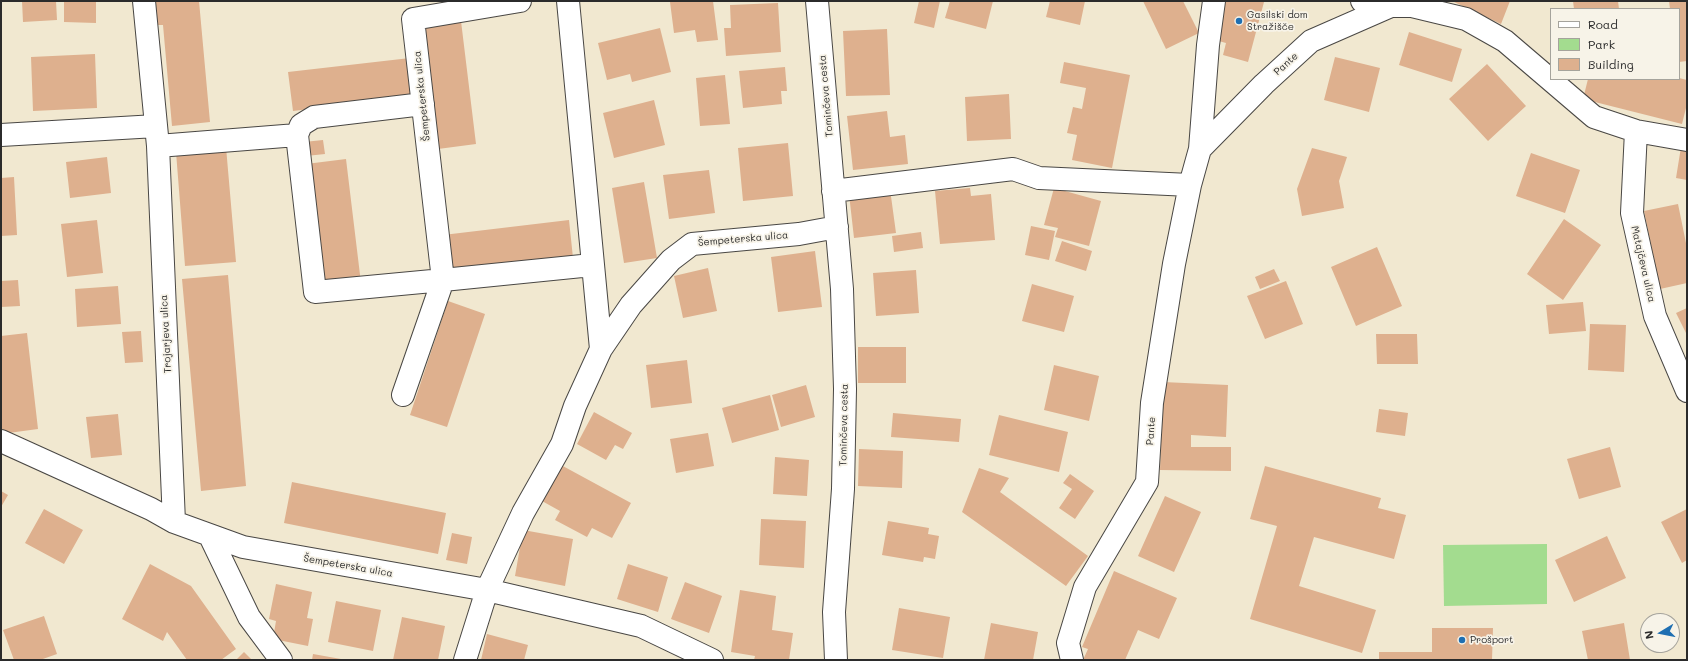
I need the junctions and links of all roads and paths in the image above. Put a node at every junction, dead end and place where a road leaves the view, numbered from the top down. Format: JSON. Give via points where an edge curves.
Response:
{"nodes":[{"id":1,"x":144,"y":1,"type":"edge"},
{"id":2,"x":520,"y":1,"type":"edge"},
{"id":3,"x":568,"y":1,"type":"edge"},
{"id":4,"x":817,"y":1,"type":"edge"},
{"id":5,"x":1214,"y":1,"type":"edge"},
{"id":6,"x":1362,"y":1,"type":"edge"},
{"id":7,"x":1406,"y":5,"type":"edge"},
{"id":8,"x":1550,"y":79,"type":"edge"},
{"id":9,"x":1551,"y":80,"type":"edge"},
{"id":10,"x":423,"y":104,"type":"junction"},
{"id":11,"x":1636,"y":131,"type":"junction"},
{"id":12,"x":1,"y":135,"type":"edge"},
{"id":13,"x":157,"y":136,"type":"junction"},
{"id":14,"x":296,"y":136,"type":"junction"},
{"id":15,"x":1687,"y":140,"type":"edge"},
{"id":16,"x":1200,"y":149,"type":"junction"},
{"id":17,"x":1190,"y":185,"type":"junction"},
{"id":18,"x":833,"y":191,"type":"junction"},
{"id":19,"x":837,"y":227,"type":"junction"},
{"id":20,"x":592,"y":265,"type":"junction"},
{"id":21,"x":443,"y":280,"type":"junction"},
{"id":22,"x":601,"y":349,"type":"junction"},
{"id":23,"x":1687,"y":391,"type":"edge"},
{"id":24,"x":403,"y":395,"type":"dead end"},
{"id":25,"x":1,"y":441,"type":"edge"},
{"id":26,"x":174,"y":522,"type":"junction"},
{"id":27,"x":210,"y":536,"type":"junction"},
{"id":28,"x":487,"y":590,"type":"junction"},
{"id":29,"x":281,"y":660,"type":"edge"},
{"id":30,"x":465,"y":660,"type":"edge"},
{"id":31,"x":712,"y":660,"type":"edge"},
{"id":32,"x":836,"y":660,"type":"edge"},
{"id":33,"x":1072,"y":660,"type":"edge"}],
"edges":[{"from":1,"to":13,"type":"street","name":"Trojarjeva ulica"},
{"from":2,"to":10,"type":"street","name":"Šempeterska ulica","via":[[413,19]]},
{"from":3,"to":20,"type":"street"},
{"from":4,"to":18,"type":"street","name":"Tominčeva cesta"},
{"from":5,"to":16,"type":"street","name":"Pante"},
{"from":6,"to":7,"type":"street"},
{"from":7,"to":8,"type":"street","via":[[1466,19],[1505,41]]},
{"from":7,"to":16,"type":"street","name":"Pante","via":[[1311,41]]},
{"from":9,"to":11,"type":"street","via":[[1594,117]]},
{"from":10,"to":14,"type":"street","via":[[314,117],[301,125]]},
{"from":10,"to":21,"type":"street","name":"Šempeterska ulica"},
{"from":11,"to":15,"type":"street"},
{"from":11,"to":23,"type":"street","name":"Matajčeva ulica","via":[[1632,213],[1655,316]]},
{"from":12,"to":13,"type":"street"},
{"from":13,"to":14,"type":"street"},
{"from":13,"to":26,"type":"street","name":"Trojarjeva ulica"},
{"from":14,"to":21,"type":"street","via":[[315,292]]},
{"from":16,"to":17,"type":"street","name":"Pante"},
{"from":17,"to":18,"type":"street","via":[[1039,178],[1013,169]]},
{"from":17,"to":33,"type":"street","name":"Pante","via":[[1174,264],[1152,403],[1147,482],[1085,587],[1068,643]]},
{"from":18,"to":19,"type":"street","name":"Tominčeva cesta"},
{"from":19,"to":22,"type":"street","name":"Šempeterska ulica","via":[[799,234],[692,244],[671,260],[632,305]]},
{"from":19,"to":32,"type":"street","name":"Tominčeva cesta","via":[[845,390],[843,489],[834,612]]},
{"from":20,"to":21,"type":"street"},
{"from":20,"to":22,"type":"street"},
{"from":21,"to":24,"type":"street","name":"Šempeterska ulica"},
{"from":22,"to":28,"type":"street","name":"Šempeterska ulica","via":[[575,406],[562,444],[523,513]]},
{"from":25,"to":26,"type":"street"},
{"from":26,"to":27,"type":"street"},
{"from":27,"to":28,"type":"street","name":"Šempeterska ulica","via":[[243,547]]},
{"from":27,"to":29,"type":"street","via":[[249,617]]},
{"from":28,"to":30,"type":"street","name":"Šempeterska ulica"},
{"from":28,"to":31,"type":"street","name":"Šempeterska ulica","via":[[641,626]]}]}
